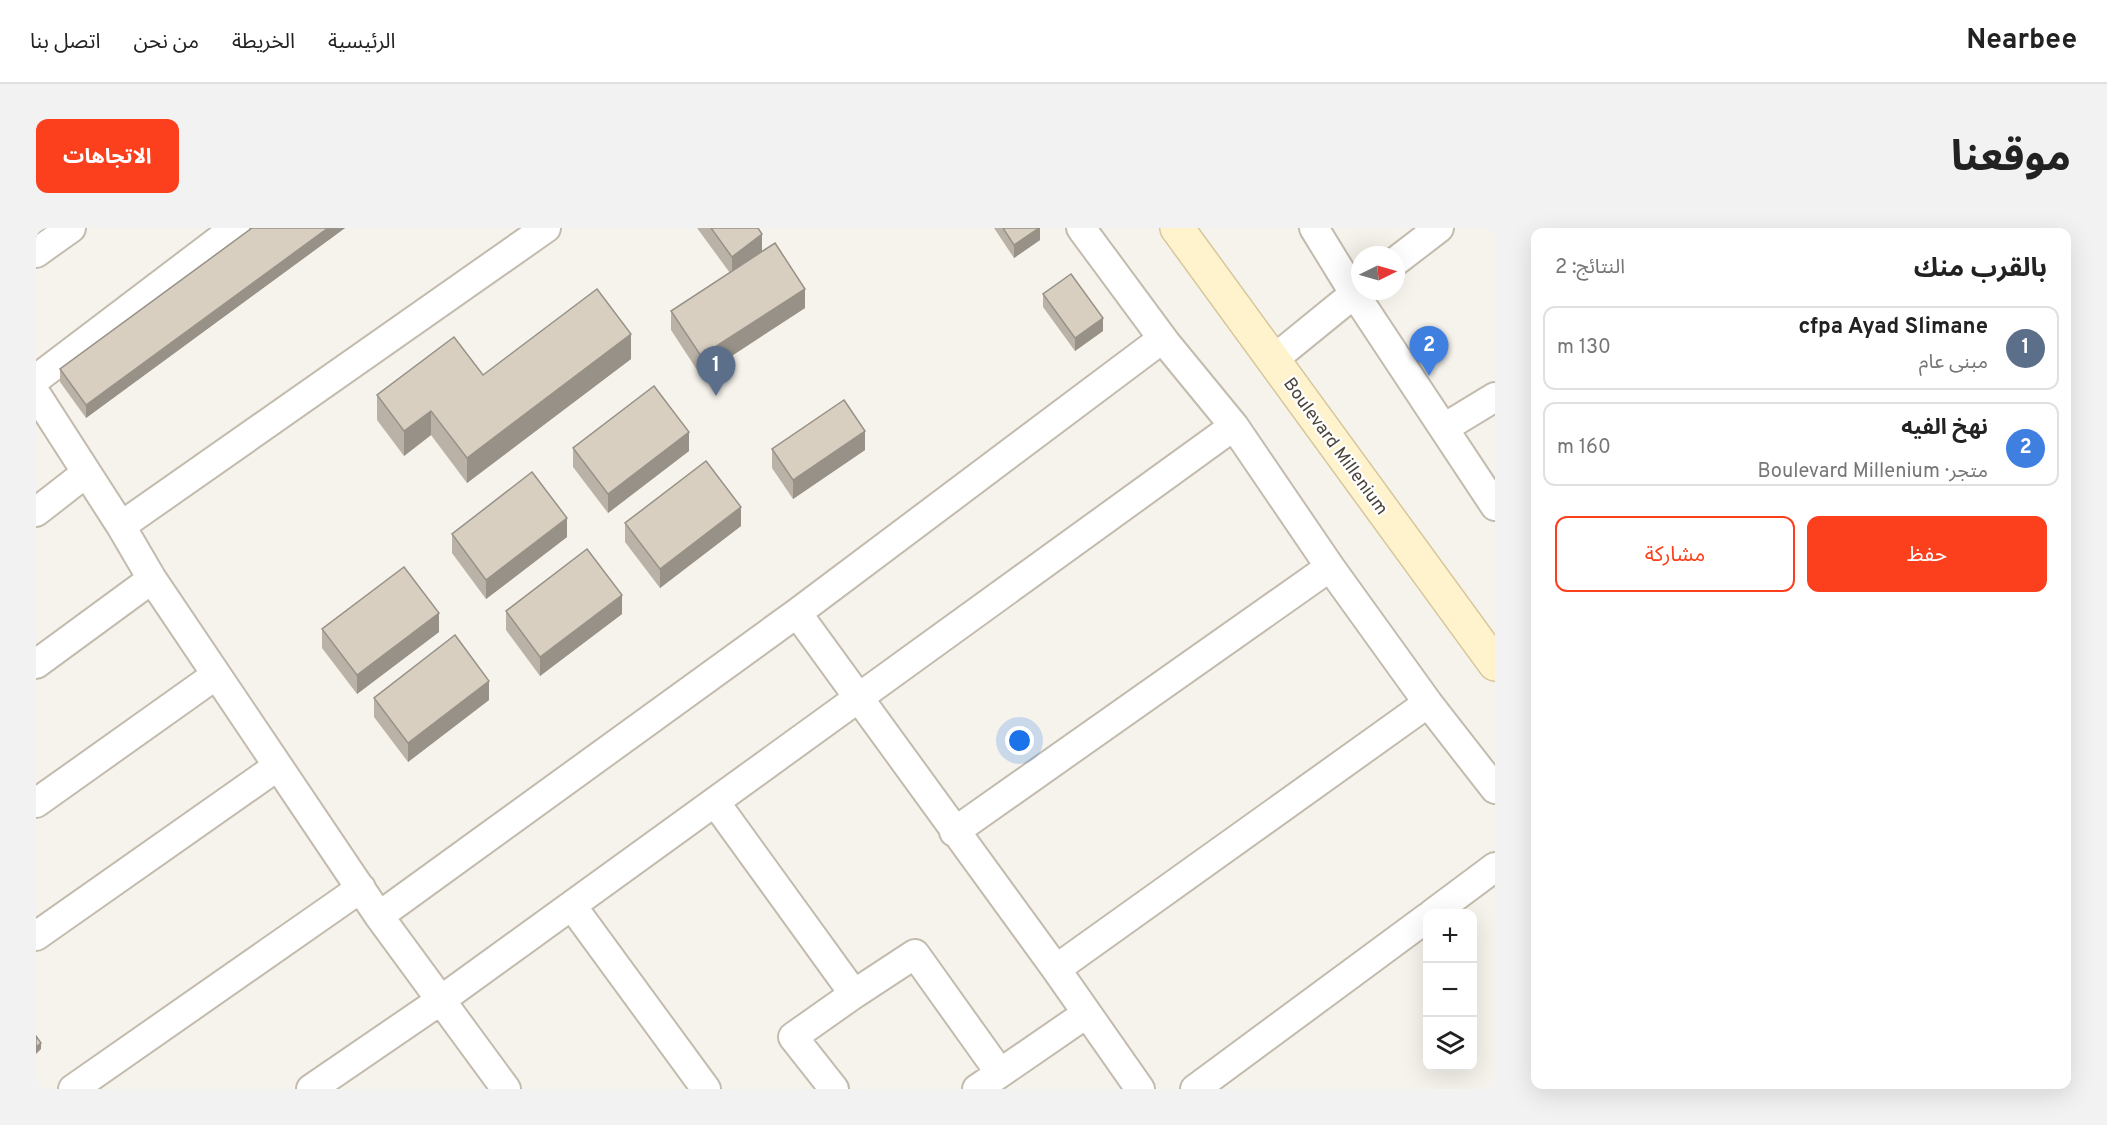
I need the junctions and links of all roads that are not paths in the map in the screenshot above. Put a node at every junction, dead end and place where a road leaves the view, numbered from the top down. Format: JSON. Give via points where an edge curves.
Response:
{"nodes":[{"id":1,"x":71,"y":228,"type":"edge"},
{"id":2,"x":235,"y":228,"type":"edge"},
{"id":3,"x":546,"y":228,"type":"edge"},
{"id":4,"x":1081,"y":228,"type":"edge"},
{"id":5,"x":1177,"y":228,"type":"edge"},
{"id":6,"x":1314,"y":228,"type":"edge"},
{"id":7,"x":1439,"y":228,"type":"edge"},
{"id":8,"x":36,"y":253,"type":"edge"},
{"id":9,"x":1405,"y":254,"type":"edge"},
{"id":10,"x":1351,"y":282,"type":"edge"},
{"id":11,"x":1351,"y":296,"type":"edge"},
{"id":12,"x":1363,"y":300,"type":"edge"},
{"id":13,"x":1162,"y":339,"type":"junction"},
{"id":14,"x":1274,"y":359,"type":"junction"},
{"id":15,"x":36,"y":379,"type":"edge"},
{"id":16,"x":36,"y":394,"type":"edge"},
{"id":17,"x":1495,"y":397,"type":"edge"},
{"id":18,"x":1234,"y":426,"type":"junction"},
{"id":19,"x":1444,"y":428,"type":"junction"},
{"id":20,"x":86,"y":473,"type":"junction"},
{"id":21,"x":1495,"y":506,"type":"edge"},
{"id":22,"x":36,"y":512,"type":"edge"},
{"id":23,"x":121,"y":526,"type":"junction"},
{"id":24,"x":1330,"y":567,"type":"junction"},
{"id":25,"x":152,"y":579,"type":"junction"},
{"id":26,"x":797,"y":613,"type":"junction"},
{"id":27,"x":36,"y":664,"type":"edge"},
{"id":28,"x":1495,"y":664,"type":"edge"},
{"id":29,"x":216,"y":675,"type":"junction"},
{"id":30,"x":858,"y":698,"type":"junction"},
{"id":31,"x":1428,"y":703,"type":"junction"},
{"id":32,"x":278,"y":766,"type":"junction"},
{"id":33,"x":1495,"y":789,"type":"edge"},
{"id":34,"x":715,"y":802,"type":"junction"},
{"id":35,"x":36,"y":803,"type":"edge"},
{"id":36,"x":954,"y":832,"type":"junction"},
{"id":37,"x":1495,"y":867,"type":"edge"},
{"id":38,"x":361,"y":888,"type":"junction"},
{"id":39,"x":572,"y":906,"type":"junction"},
{"id":40,"x":1439,"y":909,"type":"edge"},
{"id":41,"x":379,"y":916,"type":"junction"},
{"id":42,"x":1423,"y":921,"type":"edge"},
{"id":43,"x":36,"y":936,"type":"edge"},
{"id":44,"x":1056,"y":969,"type":"junction"},
{"id":45,"x":854,"y":994,"type":"junction"},
{"id":46,"x":441,"y":1000,"type":"junction"},
{"id":47,"x":1086,"y":1014,"type":"junction"},
{"id":48,"x":1000,"y":1073,"type":"junction"},
{"id":49,"x":73,"y":1089,"type":"edge"},
{"id":50,"x":311,"y":1089,"type":"edge"},
{"id":51,"x":506,"y":1089,"type":"edge"},
{"id":52,"x":706,"y":1089,"type":"edge"},
{"id":53,"x":834,"y":1089,"type":"edge"},
{"id":54,"x":977,"y":1089,"type":"edge"},
{"id":55,"x":1140,"y":1089,"type":"edge"},
{"id":56,"x":1195,"y":1089,"type":"edge"}],
"edges":[{"from":1,"to":8,"type":"street"},
{"from":2,"to":15,"type":"street"},
{"from":3,"to":23,"type":"street"},
{"from":4,"to":13,"type":"street"},
{"from":5,"to":14,"type":"main road","name":"Boulevard Millenium"},
{"from":6,"to":10,"type":"street"},
{"from":7,"to":9,"type":"street"},
{"from":11,"to":14,"type":"street"},
{"from":12,"to":19,"type":"street"},
{"from":13,"to":18,"type":"street"},
{"from":13,"to":26,"type":"street"},
{"from":14,"to":28,"type":"main road","name":"Boulevard Millenium"},
{"from":16,"to":20,"type":"street"},
{"from":17,"to":19,"type":"street"},
{"from":18,"to":24,"type":"street"},
{"from":18,"to":30,"type":"street"},
{"from":19,"to":21,"type":"street"},
{"from":20,"to":22,"type":"street"},
{"from":20,"to":23,"type":"street"},
{"from":23,"to":25,"type":"street"},
{"from":24,"to":31,"type":"street"},
{"from":24,"to":36,"type":"street"},
{"from":25,"to":27,"type":"street"},
{"from":25,"to":29,"type":"street"},
{"from":26,"to":30,"type":"street"},
{"from":26,"to":41,"type":"street"},
{"from":29,"to":32,"type":"street"},
{"from":29,"to":35,"type":"street"},
{"from":30,"to":34,"type":"street"},
{"from":30,"to":36,"type":"street"},
{"from":31,"to":33,"type":"street"},
{"from":31,"to":44,"type":"street"},
{"from":32,"to":38,"type":"street"},
{"from":32,"to":43,"type":"street"},
{"from":34,"to":39,"type":"street"},
{"from":34,"to":45,"type":"street"},
{"from":36,"to":44,"type":"street"},
{"from":37,"to":40,"type":"street"},
{"from":38,"to":41,"type":"street"},
{"from":38,"to":49,"type":"street"},
{"from":39,"to":46,"type":"street"},
{"from":39,"to":52,"type":"street"},
{"from":41,"to":46,"type":"street"},
{"from":42,"to":56,"type":"street"},
{"from":44,"to":47,"type":"street"},
{"from":45,"to":48,"type":"street","via":[[915,954]]},
{"from":45,"to":53,"type":"street","via":[[793,1037]]},
{"from":46,"to":50,"type":"street"},
{"from":46,"to":51,"type":"street"},
{"from":47,"to":48,"type":"street"},
{"from":47,"to":55,"type":"street"},
{"from":48,"to":54,"type":"street"}]}
